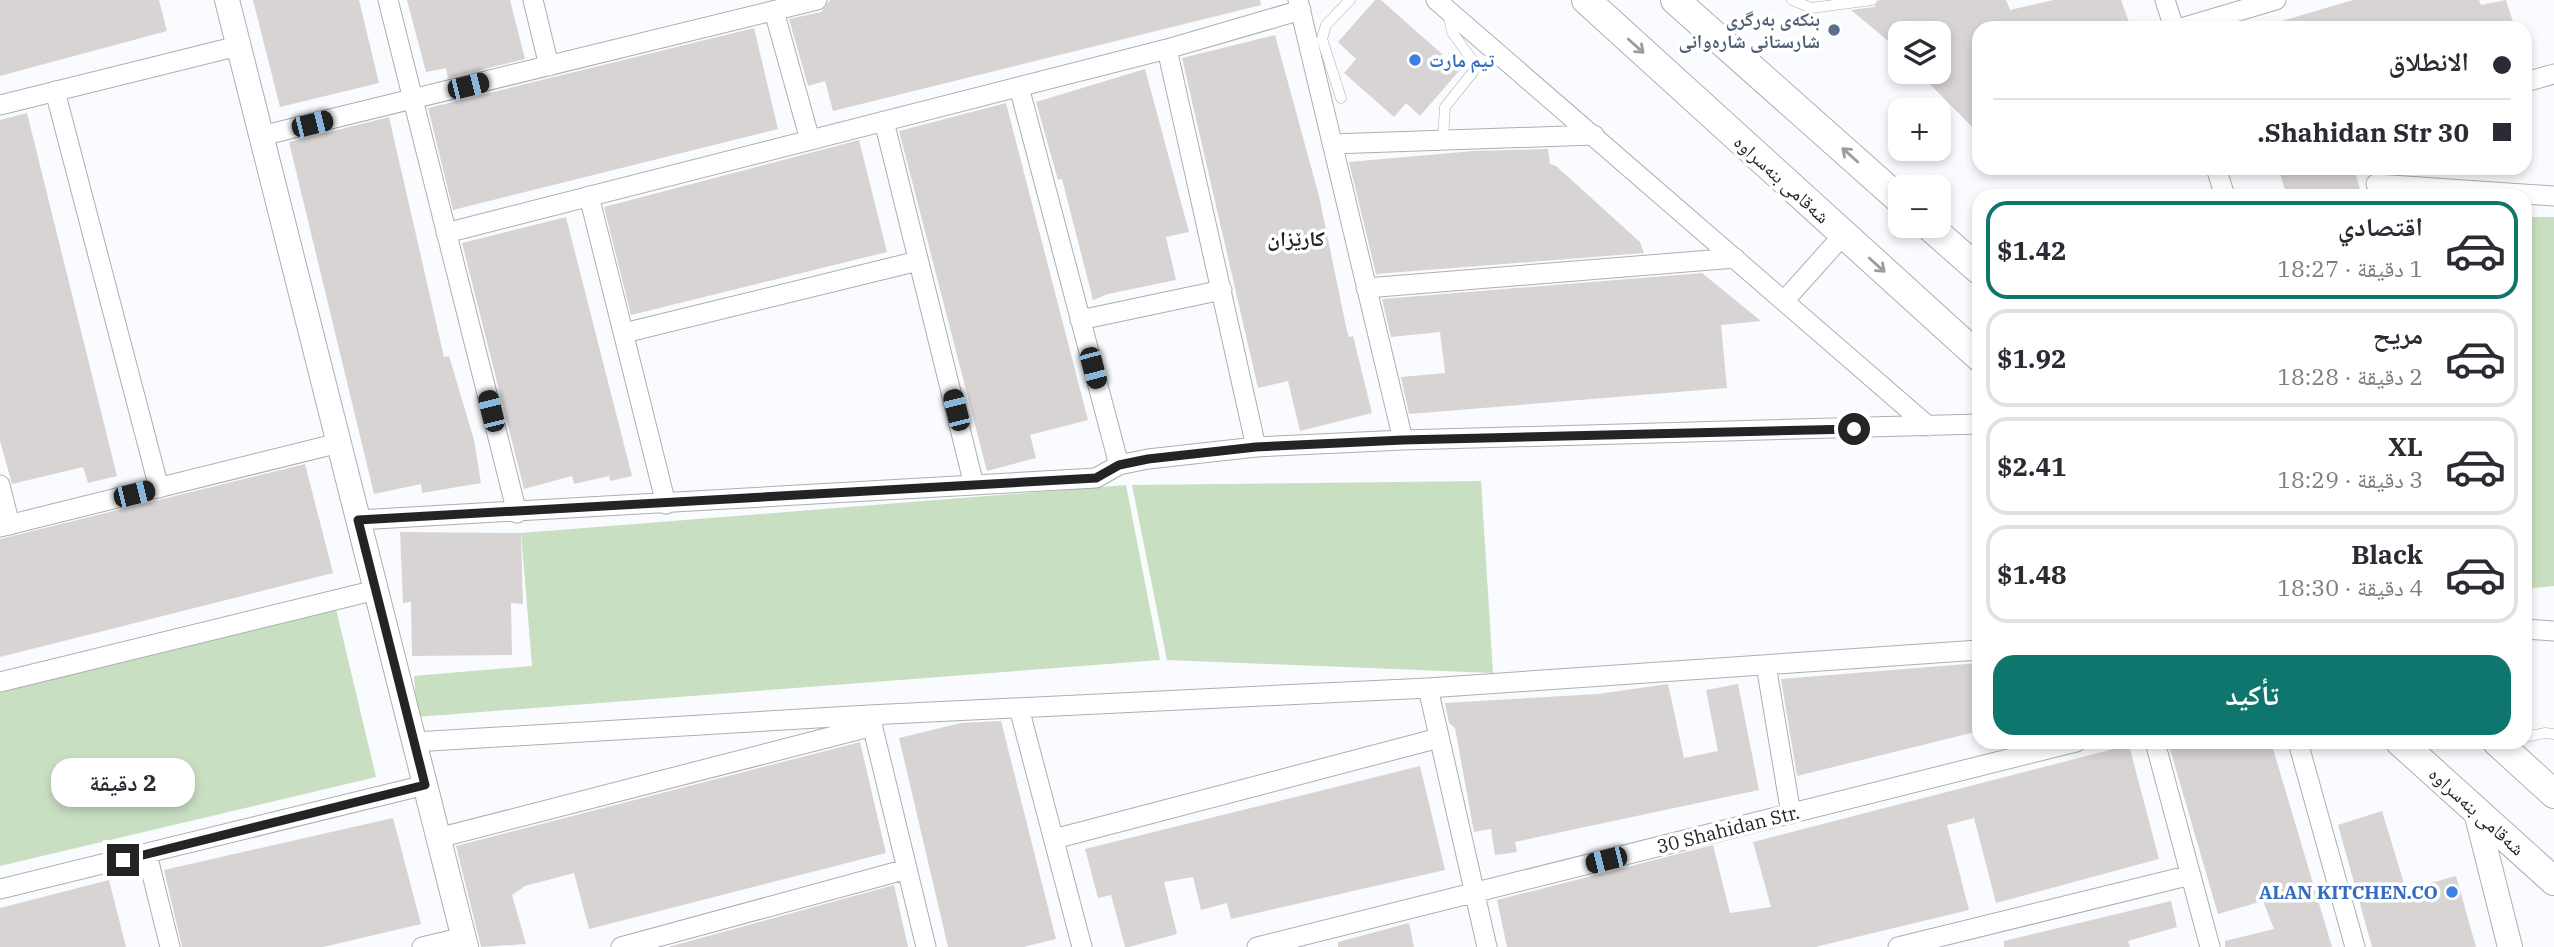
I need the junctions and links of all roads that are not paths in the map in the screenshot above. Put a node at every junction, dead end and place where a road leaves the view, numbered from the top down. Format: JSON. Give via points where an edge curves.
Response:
{"nodes":[{"id":1,"x":227,"y":0,"type":"edge"},
{"id":2,"x":388,"y":0,"type":"edge"},
{"id":3,"x":533,"y":0,"type":"edge"},
{"id":4,"x":817,"y":0,"type":"edge"},
{"id":5,"x":1350,"y":0,"type":"edge"},
{"id":6,"x":1586,"y":0,"type":"edge"},
{"id":7,"x":1675,"y":0,"type":"edge"},
{"id":8,"x":1792,"y":0,"type":"edge"},
{"id":9,"x":1872,"y":0,"type":"edge"},
{"id":10,"x":2165,"y":0,"type":"edge"},
{"id":11,"x":2276,"y":0,"type":"edge"},
{"id":12,"x":1447,"y":3,"type":"edge"},
{"id":13,"x":1300,"y":5,"type":"edge"},
{"id":14,"x":774,"y":11,"type":"junction"},
{"id":15,"x":2172,"y":21,"type":"edge"},
{"id":16,"x":2205,"y":21,"type":"edge"},
{"id":17,"x":238,"y":46,"type":"junction"},
{"id":18,"x":1167,"y":49,"type":"junction"},
{"id":19,"x":549,"y":66,"type":"junction"},
{"id":20,"x":2554,"y":74,"type":"edge"},
{"id":21,"x":2532,"y":80,"type":"edge"},
{"id":22,"x":1019,"y":87,"type":"junction"},
{"id":23,"x":55,"y":91,"type":"junction"},
{"id":24,"x":1341,"y":98,"type":"dead end"},
{"id":25,"x":414,"y":99,"type":"junction"},
{"id":26,"x":0,"y":105,"type":"edge"},
{"id":27,"x":884,"y":121,"type":"junction"},
{"id":28,"x":1594,"y":135,"type":"junction"},
{"id":29,"x":261,"y":136,"type":"junction"},
{"id":30,"x":810,"y":140,"type":"junction"},
{"id":31,"x":1443,"y":140,"type":"junction"},
{"id":32,"x":1332,"y":144,"type":"junction"},
{"id":33,"x":2376,"y":183,"type":"edge"},
{"id":34,"x":1888,"y":189,"type":"edge"},
{"id":35,"x":2458,"y":189,"type":"edge"},
{"id":36,"x":2532,"y":194,"type":"edge"},
{"id":37,"x":589,"y":196,"type":"junction"},
{"id":38,"x":2554,"y":196,"type":"edge"},
{"id":39,"x":446,"y":233,"type":"junction"},
{"id":40,"x":1844,"y":234,"type":"junction"},
{"id":41,"x":1942,"y":238,"type":"edge"},
{"id":42,"x":1735,"y":258,"type":"junction"},
{"id":43,"x":918,"y":261,"type":"junction"},
{"id":44,"x":1972,"y":265,"type":"edge"},
{"id":45,"x":1366,"y":288,"type":"junction"},
{"id":46,"x":1222,"y":290,"type":"junction"},
{"id":47,"x":1785,"y":300,"type":"junction"},
{"id":48,"x":1080,"y":320,"type":"junction"},
{"id":49,"x":624,"y":333,"type":"junction"},
{"id":50,"x":1972,"y":351,"type":"edge"},
{"id":51,"x":1972,"y":424,"type":"edge"},
{"id":52,"x":1928,"y":426,"type":"junction"},
{"id":53,"x":1403,"y":440,"type":"junction"},
{"id":54,"x":339,"y":443,"type":"junction"},
{"id":55,"x":1256,"y":447,"type":"junction"},
{"id":56,"x":1119,"y":465,"type":"junction"},
{"id":57,"x":0,"y":485,"type":"edge"},
{"id":58,"x":974,"y":485,"type":"junction"},
{"id":59,"x":159,"y":488,"type":"junction"},
{"id":60,"x":666,"y":504,"type":"junction"},
{"id":61,"x":517,"y":513,"type":"junction"},
{"id":62,"x":358,"y":520,"type":"junction"},
{"id":63,"x":5,"y":526,"type":"edge"},
{"id":64,"x":376,"y":590,"type":"junction"},
{"id":65,"x":2532,"y":629,"type":"edge"},
{"id":66,"x":2554,"y":631,"type":"edge"},
{"id":67,"x":1972,"y":650,"type":"edge"},
{"id":68,"x":1766,"y":665,"type":"junction"},
{"id":69,"x":0,"y":682,"type":"edge"},
{"id":70,"x":1428,"y":688,"type":"junction"},
{"id":71,"x":1019,"y":708,"type":"junction"},
{"id":72,"x":871,"y":720,"type":"junction"},
{"id":73,"x":2554,"y":734,"type":"edge"},
{"id":74,"x":2532,"y":736,"type":"edge"},
{"id":75,"x":1439,"y":738,"type":"junction"},
{"id":76,"x":414,"y":742,"type":"junction"},
{"id":77,"x":2049,"y":749,"type":"edge"},
{"id":78,"x":2157,"y":749,"type":"edge"},
{"id":79,"x":2300,"y":749,"type":"edge"},
{"id":80,"x":2408,"y":749,"type":"edge"},
{"id":81,"x":2515,"y":749,"type":"edge"},
{"id":82,"x":425,"y":785,"type":"junction"},
{"id":83,"x":2554,"y":794,"type":"edge"},
{"id":84,"x":2474,"y":808,"type":"junction"},
{"id":85,"x":1791,"y":814,"type":"junction"},
{"id":86,"x":439,"y":838,"type":"junction"},
{"id":87,"x":1054,"y":839,"type":"junction"},
{"id":88,"x":147,"y":854,"type":"junction"},
{"id":89,"x":907,"y":869,"type":"junction"},
{"id":90,"x":2191,"y":875,"type":"junction"},
{"id":91,"x":2554,"y":881,"type":"edge"},
{"id":92,"x":0,"y":889,"type":"edge"},
{"id":93,"x":1474,"y":892,"type":"junction"},
{"id":94,"x":1335,"y":937,"type":"edge"},
{"id":95,"x":465,"y":942,"type":"edge"},
{"id":96,"x":170,"y":947,"type":"edge"},
{"id":97,"x":422,"y":947,"type":"edge"},
{"id":98,"x":621,"y":947,"type":"edge"},
{"id":99,"x":926,"y":947,"type":"edge"},
{"id":100,"x":1082,"y":947,"type":"edge"},
{"id":101,"x":1257,"y":947,"type":"edge"},
{"id":102,"x":1487,"y":947,"type":"edge"},
{"id":103,"x":1899,"y":947,"type":"edge"},
{"id":104,"x":2210,"y":947,"type":"edge"},
{"id":105,"x":2355,"y":947,"type":"edge"},
{"id":106,"x":2510,"y":947,"type":"edge"}],
"edges":[{"from":1,"to":17,"type":"street"},
{"from":2,"to":25,"type":"street"},
{"from":3,"to":19,"type":"street"},
{"from":4,"to":14,"type":"street"},
{"from":5,"to":24,"type":"lane","via":[[1326,25],[1322,39]]},
{"from":6,"to":40,"type":"main road","name":"شەقامی بنەسراوە","one_way":true},
{"from":34,"to":7,"type":"main road","one_way":true},
{"from":8,"to":9,"type":"lane","via":[[1811,8]]},
{"from":10,"to":15,"type":"street"},
{"from":11,"to":16,"type":"street"},
{"from":12,"to":28,"type":"street"},
{"from":12,"to":31,"type":"lane","via":[[1452,32],[1475,64],[1445,107]]},
{"from":13,"to":18,"type":"street"},
{"from":13,"to":32,"type":"street"},
{"from":14,"to":19,"type":"street"},
{"from":14,"to":30,"type":"street"},
{"from":17,"to":23,"type":"street"},
{"from":17,"to":29,"type":"street"},
{"from":18,"to":22,"type":"street"},
{"from":18,"to":46,"type":"street"},
{"from":19,"to":25,"type":"street"},
{"from":20,"to":21,"type":"street"},
{"from":22,"to":27,"type":"street"},
{"from":22,"to":48,"type":"street"},
{"from":23,"to":26,"type":"street"},
{"from":23,"to":59,"type":"street"},
{"from":25,"to":29,"type":"street"},
{"from":25,"to":39,"type":"street"},
{"from":27,"to":30,"type":"street"},
{"from":27,"to":43,"type":"street"},
{"from":28,"to":31,"type":"street"},
{"from":28,"to":42,"type":"street"},
{"from":29,"to":54,"type":"street"},
{"from":30,"to":37,"type":"street"},
{"from":31,"to":32,"type":"street"},
{"from":32,"to":45,"type":"street"},
{"from":33,"to":35,"type":"street"},
{"from":36,"to":38,"type":"street"},
{"from":37,"to":39,"type":"street"},
{"from":37,"to":49,"type":"street"},
{"from":39,"to":61,"type":"street"},
{"from":40,"to":47,"type":"street"},
{"from":40,"to":50,"type":"main road","name":"شەقامی بنەسراوە","one_way":true},
{"from":41,"to":44,"type":"main road"},
{"from":42,"to":45,"type":"street"},
{"from":42,"to":47,"type":"street"},
{"from":43,"to":49,"type":"street"},
{"from":43,"to":58,"type":"street"},
{"from":45,"to":53,"type":"street"},
{"from":46,"to":48,"type":"street"},
{"from":46,"to":55,"type":"street"},
{"from":47,"to":52,"type":"street"},
{"from":48,"to":56,"type":"street"},
{"from":49,"to":60,"type":"street"},
{"from":51,"to":52,"type":"street"},
{"from":52,"to":53,"type":"street"},
{"from":53,"to":55,"type":"street"},
{"from":54,"to":59,"type":"street"},
{"from":54,"to":62,"type":"street"},
{"from":55,"to":56,"type":"street"},
{"from":56,"to":58,"type":"street","via":[[1096,478]]},
{"from":57,"to":63,"type":"street"},
{"from":58,"to":60,"type":"street"},
{"from":59,"to":63,"type":"street"},
{"from":60,"to":61,"type":"street"},
{"from":61,"to":62,"type":"street"},
{"from":62,"to":64,"type":"street"},
{"from":64,"to":69,"type":"street"},
{"from":64,"to":76,"type":"street"},
{"from":65,"to":66,"type":"street"},
{"from":67,"to":68,"type":"street"},
{"from":68,"to":70,"type":"street"},
{"from":68,"to":85,"type":"street"},
{"from":70,"to":71,"type":"street"},
{"from":70,"to":75,"type":"street"},
{"from":71,"to":72,"type":"street"},
{"from":71,"to":87,"type":"street"},
{"from":72,"to":76,"type":"street"},
{"from":72,"to":86,"type":"street"},
{"from":72,"to":89,"type":"street"},
{"from":73,"to":74,"type":"lane"},
{"from":75,"to":87,"type":"street"},
{"from":75,"to":93,"type":"street"},
{"from":76,"to":82,"type":"street"},
{"from":77,"to":85,"type":"street","name":"30 Shahidan Str."},
{"from":78,"to":90,"type":"street"},
{"from":79,"to":105,"type":"street"},
{"from":80,"to":84,"type":"main road","name":"شەقامی بنەسراوە"},
{"from":81,"to":83,"type":"main road"},
{"from":82,"to":86,"type":"street"},
{"from":82,"to":88,"type":"street"},
{"from":84,"to":91,"type":"main road","name":"شەقامی بنەسراوە"},
{"from":84,"to":106,"type":"street"},
{"from":85,"to":93,"type":"street","name":"30 Shahidan Str."},
{"from":86,"to":95,"type":"street"},
{"from":87,"to":100,"type":"street"},
{"from":88,"to":92,"type":"street"},
{"from":88,"to":96,"type":"street"},
{"from":89,"to":98,"type":"street"},
{"from":89,"to":99,"type":"street"},
{"from":90,"to":103,"type":"street"},
{"from":90,"to":104,"type":"street"},
{"from":93,"to":94,"type":"street","name":"30 Shahidan Str."},
{"from":93,"to":102,"type":"street"},
{"from":94,"to":101,"type":"street","name":"30 Shahidan Str."},
{"from":95,"to":97,"type":"street"}]}
